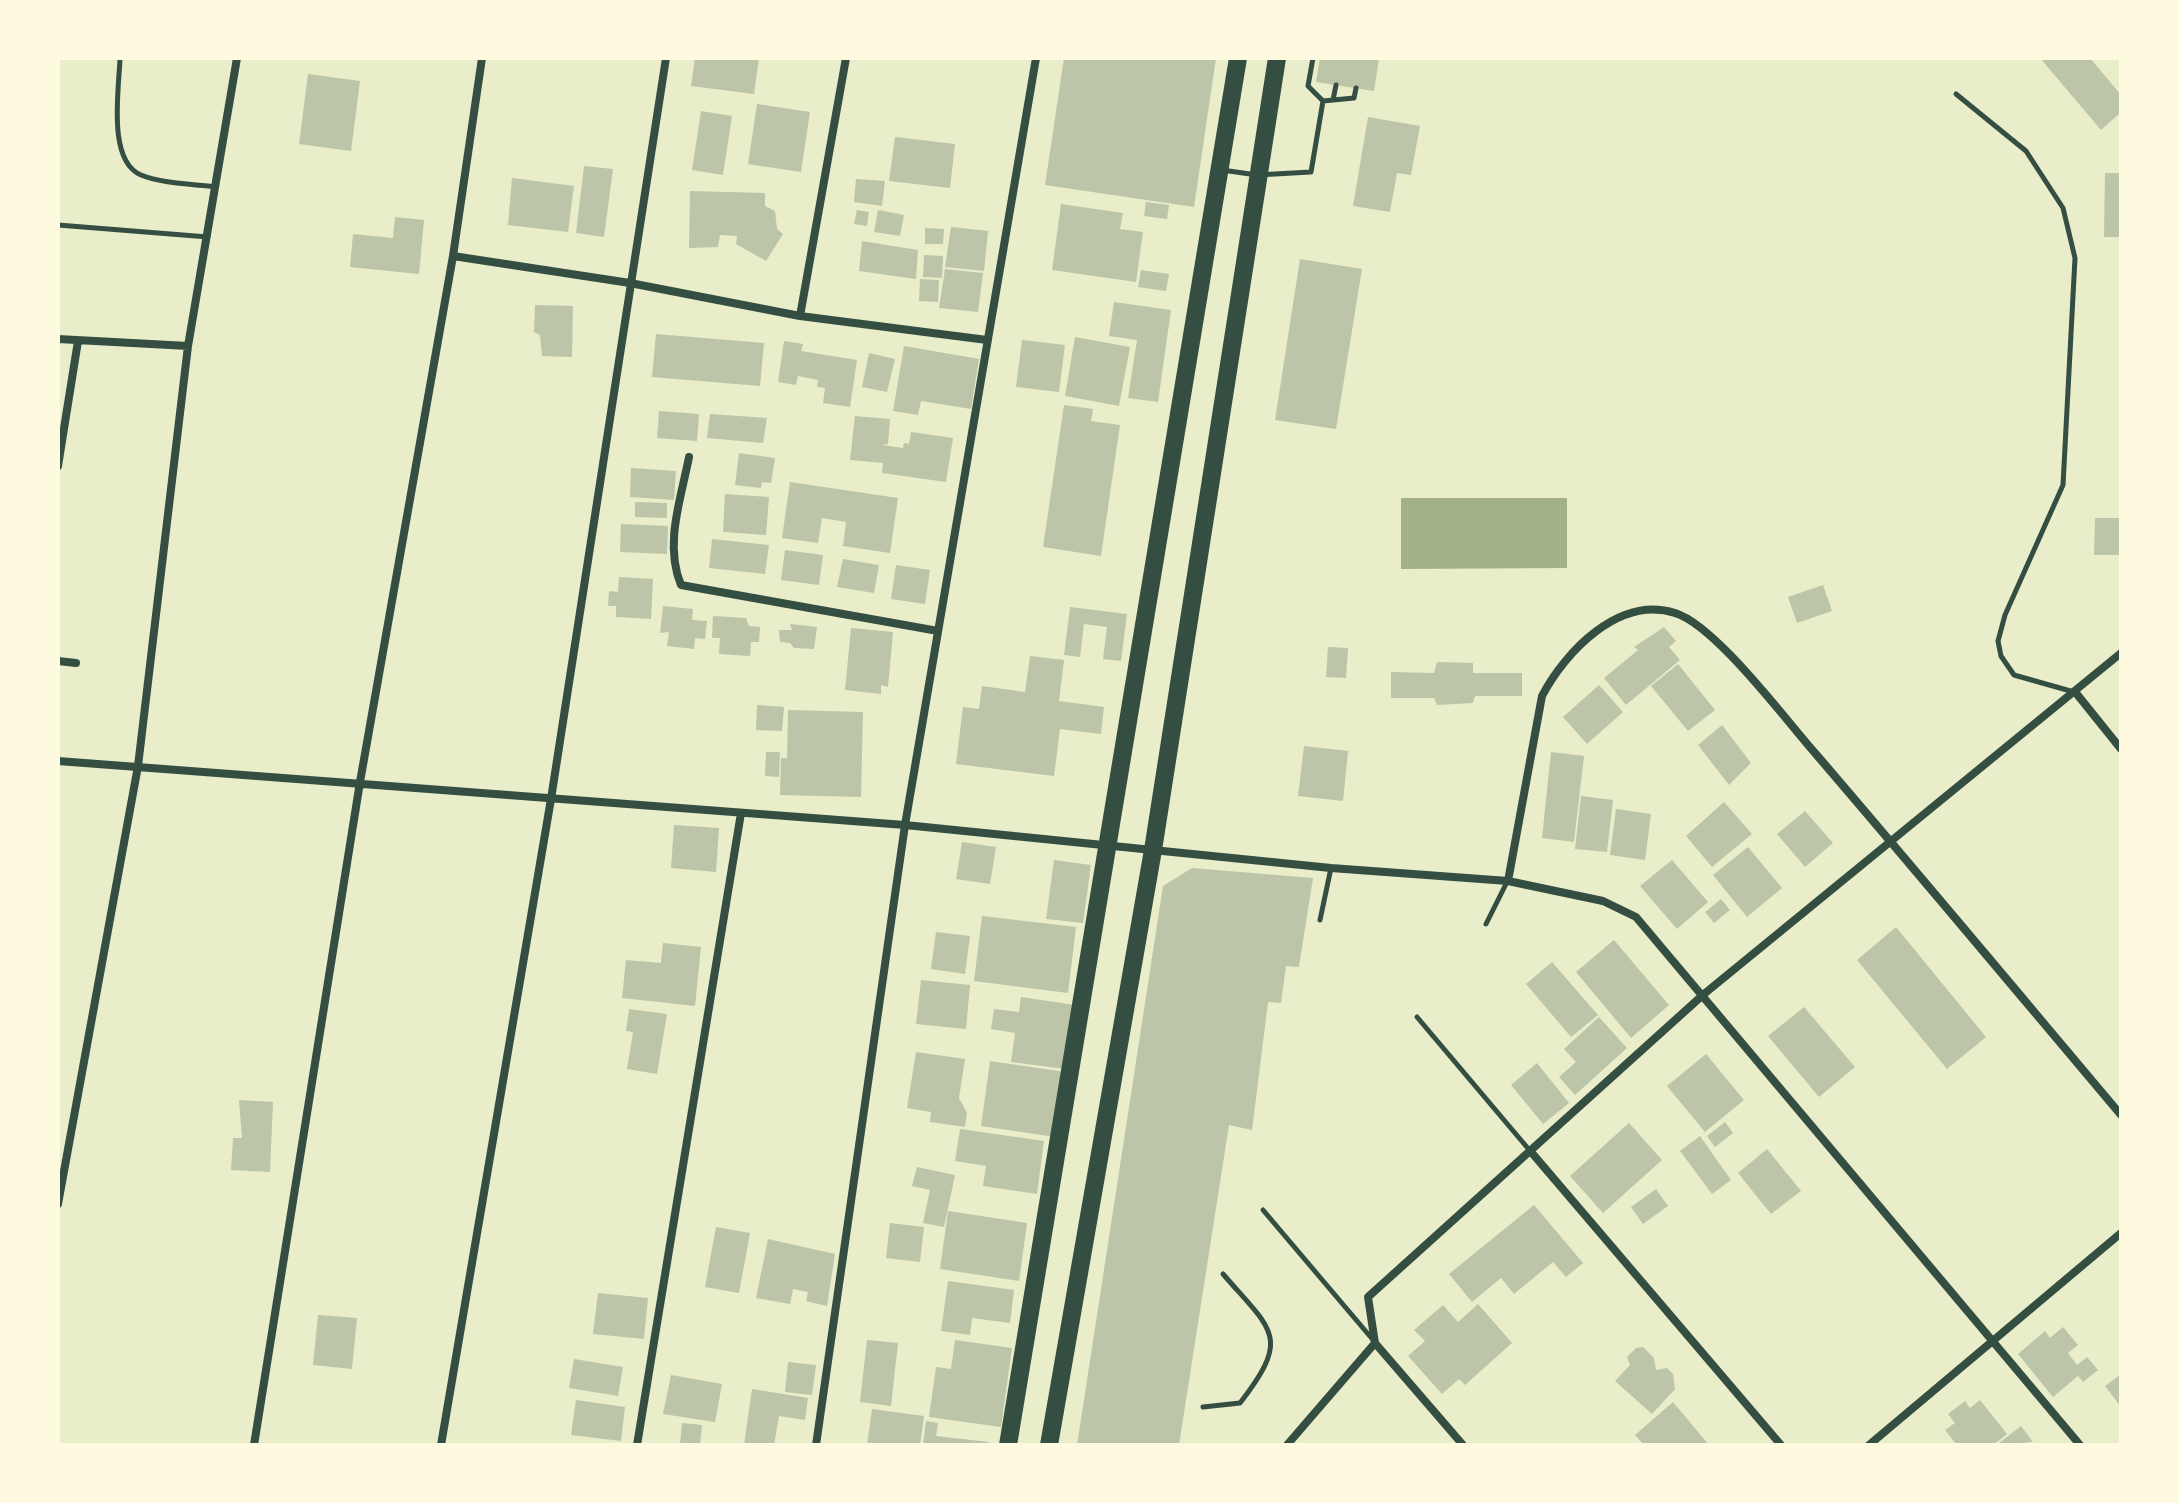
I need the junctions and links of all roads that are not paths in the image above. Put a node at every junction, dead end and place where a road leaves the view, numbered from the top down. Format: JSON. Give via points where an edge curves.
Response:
{"nodes":[{"id":1,"x":120,"y":58,"type":"edge"},
{"id":2,"x":237,"y":58,"type":"edge"},
{"id":3,"x":482,"y":58,"type":"edge"},
{"id":4,"x":666,"y":58,"type":"edge"},
{"id":5,"x":846,"y":58,"type":"edge"},
{"id":6,"x":1036,"y":58,"type":"edge"},
{"id":7,"x":1238,"y":58,"type":"edge"},
{"id":8,"x":1277,"y":58,"type":"edge"},
{"id":9,"x":1313,"y":58,"type":"edge"},
{"id":10,"x":1336,"y":85,"type":"dead end"},
{"id":11,"x":1356,"y":88,"type":"dead end"},
{"id":12,"x":1956,"y":94,"type":"dead end"},
{"id":13,"x":1333,"y":100,"type":"junction"},
{"id":14,"x":1323,"y":101,"type":"junction"},
{"id":15,"x":1222,"y":170,"type":"junction"},
{"id":16,"x":1257,"y":175,"type":"junction"},
{"id":17,"x":217,"y":188,"type":"junction"},
{"id":18,"x":58,"y":225,"type":"edge"},
{"id":19,"x":208,"y":237,"type":"junction"},
{"id":20,"x":453,"y":256,"type":"junction"},
{"id":21,"x":630,"y":283,"type":"junction"},
{"id":22,"x":800,"y":316,"type":"junction"},
{"id":23,"x":58,"y":339,"type":"edge"},
{"id":24,"x":987,"y":340,"type":"junction"},
{"id":25,"x":78,"y":341,"type":"junction"},
{"id":26,"x":188,"y":346,"type":"junction"},
{"id":27,"x":689,"y":457,"type":"dead end"},
{"id":28,"x":58,"y":466,"type":"edge"},
{"id":29,"x":938,"y":631,"type":"junction"},
{"id":30,"x":2121,"y":653,"type":"edge"},
{"id":31,"x":58,"y":661,"type":"edge"},
{"id":32,"x":76,"y":663,"type":"dead end"},
{"id":33,"x":2076,"y":693,"type":"junction"},
{"id":34,"x":2121,"y":749,"type":"edge"},
{"id":35,"x":58,"y":761,"type":"edge"},
{"id":36,"x":138,"y":766,"type":"junction"},
{"id":37,"x":360,"y":782,"type":"junction"},
{"id":38,"x":551,"y":799,"type":"junction"},
{"id":39,"x":741,"y":813,"type":"junction"},
{"id":40,"x":905,"y":825,"type":"junction"},
{"id":41,"x":1890,"y":841,"type":"junction"},
{"id":42,"x":1105,"y":843,"type":"junction"},
{"id":43,"x":1153,"y":850,"type":"junction"},
{"id":44,"x":1331,"y":868,"type":"junction"},
{"id":45,"x":1508,"y":881,"type":"junction"},
{"id":46,"x":1320,"y":920,"type":"dead end"},
{"id":47,"x":1486,"y":924,"type":"dead end"},
{"id":48,"x":1704,"y":994,"type":"junction"},
{"id":49,"x":1417,"y":1017,"type":"dead end"},
{"id":50,"x":2121,"y":1115,"type":"edge"},
{"id":51,"x":1532,"y":1153,"type":"junction"},
{"id":52,"x":58,"y":1204,"type":"edge"},
{"id":53,"x":1263,"y":1210,"type":"dead end"},
{"id":54,"x":2121,"y":1233,"type":"edge"},
{"id":55,"x":1223,"y":1274,"type":"dead end"},
{"id":56,"x":1991,"y":1340,"type":"junction"},
{"id":57,"x":1375,"y":1343,"type":"junction"},
{"id":58,"x":1203,"y":1407,"type":"dead end"},
{"id":59,"x":254,"y":1445,"type":"edge"},
{"id":60,"x":441,"y":1445,"type":"edge"},
{"id":61,"x":637,"y":1445,"type":"edge"},
{"id":62,"x":816,"y":1445,"type":"edge"},
{"id":63,"x":1008,"y":1445,"type":"edge"},
{"id":64,"x":1049,"y":1445,"type":"edge"},
{"id":65,"x":1287,"y":1445,"type":"edge"},
{"id":66,"x":1463,"y":1445,"type":"edge"},
{"id":67,"x":1781,"y":1445,"type":"edge"},
{"id":68,"x":1869,"y":1445,"type":"edge"},
{"id":69,"x":2080,"y":1445,"type":"edge"}],
"edges":[{"from":1,"to":17,"type":"lane","via":[[118,145],[125,162],[144,177]]},
{"from":2,"to":17,"type":"street"},
{"from":3,"to":20,"type":"street"},
{"from":4,"to":21,"type":"street"},
{"from":5,"to":22,"type":"street"},
{"from":6,"to":24,"type":"street"},
{"from":7,"to":15,"type":"main road"},
{"from":8,"to":16,"type":"main road"},
{"from":9,"to":14,"type":"lane","via":[[1308,86]]},
{"from":10,"to":13,"type":"lane"},
{"from":11,"to":13,"type":"lane","via":[[1354,98]]},
{"from":12,"to":33,"type":"lane","via":[[2026,151],[2063,208],[2075,258],[2063,485],[1998,641],[2014,675]]},
{"from":13,"to":14,"type":"lane"},
{"from":14,"to":16,"type":"lane","via":[[1311,172]]},
{"from":15,"to":16,"type":"lane"},
{"from":15,"to":42,"type":"main road"},
{"from":16,"to":43,"type":"main road"},
{"from":17,"to":19,"type":"street"},
{"from":18,"to":19,"type":"lane"},
{"from":19,"to":26,"type":"street"},
{"from":20,"to":21,"type":"street"},
{"from":20,"to":37,"type":"street"},
{"from":21,"to":22,"type":"street"},
{"from":21,"to":38,"type":"street"},
{"from":22,"to":24,"type":"street"},
{"from":23,"to":25,"type":"street"},
{"from":24,"to":29,"type":"street"},
{"from":25,"to":26,"type":"street"},
{"from":25,"to":28,"type":"street"},
{"from":26,"to":36,"type":"street"},
{"from":27,"to":29,"type":"street","via":[[674,533],[673,562],[681,585]]},
{"from":29,"to":40,"type":"street"},
{"from":30,"to":33,"type":"street"},
{"from":31,"to":32,"type":"street"},
{"from":33,"to":34,"type":"street"},
{"from":33,"to":41,"type":"street"},
{"from":35,"to":36,"type":"street"},
{"from":36,"to":37,"type":"street"},
{"from":36,"to":52,"type":"street"},
{"from":37,"to":38,"type":"street"},
{"from":37,"to":59,"type":"street"},
{"from":38,"to":39,"type":"street"},
{"from":38,"to":60,"type":"street"},
{"from":39,"to":40,"type":"street"},
{"from":39,"to":61,"type":"street"},
{"from":40,"to":42,"type":"street"},
{"from":40,"to":62,"type":"street"},
{"from":41,"to":45,"type":"street","via":[[1700,627],[1674,612],[1643,610],[1622,614],[1599,630],[1554,673],[1542,696]]},
{"from":41,"to":48,"type":"street"},
{"from":41,"to":50,"type":"street"},
{"from":42,"to":43,"type":"street"},
{"from":42,"to":63,"type":"main road"},
{"from":43,"to":44,"type":"street"},
{"from":43,"to":64,"type":"main road"},
{"from":44,"to":45,"type":"street"},
{"from":44,"to":46,"type":"lane"},
{"from":45,"to":47,"type":"lane"},
{"from":45,"to":48,"type":"street","via":[[1603,901],[1636,917]]},
{"from":48,"to":51,"type":"street"},
{"from":48,"to":56,"type":"street"},
{"from":49,"to":51,"type":"lane"},
{"from":51,"to":57,"type":"street","via":[[1368,1297]]},
{"from":51,"to":67,"type":"street"},
{"from":53,"to":57,"type":"lane"},
{"from":54,"to":56,"type":"street"},
{"from":55,"to":58,"type":"lane","via":[[1269,1328],[1273,1340],[1267,1365],[1240,1403]]},
{"from":56,"to":68,"type":"street"},
{"from":56,"to":69,"type":"street"},
{"from":57,"to":65,"type":"street"},
{"from":57,"to":66,"type":"street"}]}
